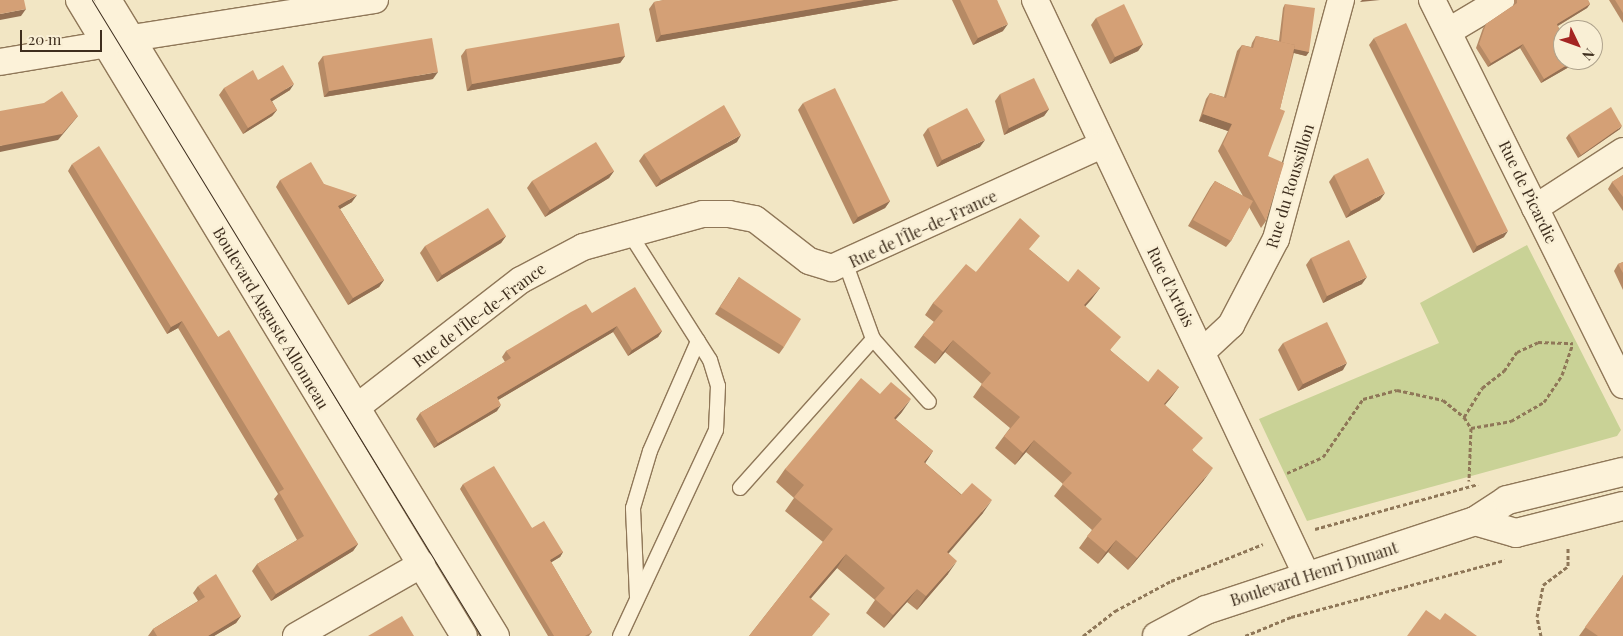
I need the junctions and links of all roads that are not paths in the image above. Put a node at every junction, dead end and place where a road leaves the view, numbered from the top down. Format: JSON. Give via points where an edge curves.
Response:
{"nodes":[{"id":1,"x":79,"y":0,"type":"edge"},
{"id":2,"x":108,"y":0,"type":"edge"},
{"id":3,"x":375,"y":0,"type":"edge"},
{"id":4,"x":1035,"y":0,"type":"edge"},
{"id":5,"x":1341,"y":0,"type":"edge"},
{"id":6,"x":1432,"y":0,"type":"edge"},
{"id":7,"x":1501,"y":0,"type":"edge"},
{"id":8,"x":1449,"y":31,"type":"junction"},
{"id":9,"x":120,"y":41,"type":"junction"},
{"id":10,"x":0,"y":62,"type":"edge"},
{"id":11,"x":1102,"y":145,"type":"junction"},
{"id":12,"x":1623,"y":151,"type":"edge"},
{"id":13,"x":1535,"y":208,"type":"junction"},
{"id":14,"x":630,"y":234,"type":"junction"},
{"id":15,"x":846,"y":265,"type":"junction"},
{"id":16,"x":873,"y":339,"type":"junction"},
{"id":17,"x":698,"y":340,"type":"junction"},
{"id":18,"x":1202,"y":352,"type":"junction"},
{"id":19,"x":1623,"y":385,"type":"edge"},
{"id":20,"x":929,"y":402,"type":"dead end"},
{"id":21,"x":357,"y":407,"type":"junction"},
{"id":22,"x":1623,"y":472,"type":"edge"},
{"id":23,"x":740,"y":488,"type":"dead end"},
{"id":24,"x":1623,"y":506,"type":"edge"},
{"id":25,"x":1475,"y":521,"type":"junction"},
{"id":26,"x":422,"y":564,"type":"junction"},
{"id":27,"x":1306,"y":574,"type":"junction"},
{"id":28,"x":638,"y":598,"type":"junction"},
{"id":29,"x":296,"y":636,"type":"edge"},
{"id":30,"x":464,"y":636,"type":"edge"},
{"id":31,"x":496,"y":636,"type":"edge"},
{"id":32,"x":620,"y":636,"type":"edge"},
{"id":33,"x":1157,"y":636,"type":"edge"}],
"edges":[{"from":1,"to":9,"type":"street","name":"Boulevard Auguste Allonneau"},
{"from":2,"to":9,"type":"street"},
{"from":3,"to":9,"type":"street"},
{"from":4,"to":11,"type":"street","name":"Rue d'Artois"},
{"from":5,"to":18,"type":"street","name":"Rue du Roussillon","via":[[1276,239],[1231,325]]},
{"from":6,"to":8,"type":"street","name":"Rue de Picardie"},
{"from":7,"to":8,"type":"street"},
{"from":8,"to":13,"type":"street","name":"Rue de Picardie"},
{"from":9,"to":10,"type":"street"},
{"from":9,"to":21,"type":"street"},
{"from":9,"to":26,"type":"street","name":"Boulevard Auguste Allonneau"},
{"from":11,"to":15,"type":"street","name":"Rue de l'Île-de-France"},
{"from":11,"to":18,"type":"street","name":"Rue d'Artois"},
{"from":12,"to":13,"type":"street"},
{"from":13,"to":19,"type":"street","name":"Rue de Picardie"},
{"from":14,"to":15,"type":"street","name":"Rue de l'Île-de-France","via":[[703,214],[729,214],[773,230],[820,267]]},
{"from":14,"to":17,"type":"lane"},
{"from":14,"to":21,"type":"street","name":"Rue de l'Île-de-France","via":[[583,247],[521,280]]},
{"from":15,"to":16,"type":"lane"},
{"from":16,"to":20,"type":"lane"},
{"from":16,"to":23,"type":"lane"},
{"from":17,"to":28,"type":"lane","via":[[650,451],[633,508]]},
{"from":17,"to":28,"type":"lane","via":[[718,386],[716,430]]},
{"from":18,"to":27,"type":"street","name":"Rue d'Artois"},
{"from":21,"to":31,"type":"street"},
{"from":22,"to":25,"type":"street","name":"Boulevard Henri Dunant","via":[[1508,500]]},
{"from":24,"to":25,"type":"street","via":[[1516,533]]},
{"from":25,"to":27,"type":"street","name":"Boulevard Henri Dunant"},
{"from":26,"to":29,"type":"street"},
{"from":26,"to":30,"type":"street","name":"Boulevard Auguste Allonneau"},
{"from":27,"to":33,"type":"street","name":"Boulevard Henri Dunant","via":[[1206,610]]},
{"from":28,"to":32,"type":"lane"}]}
